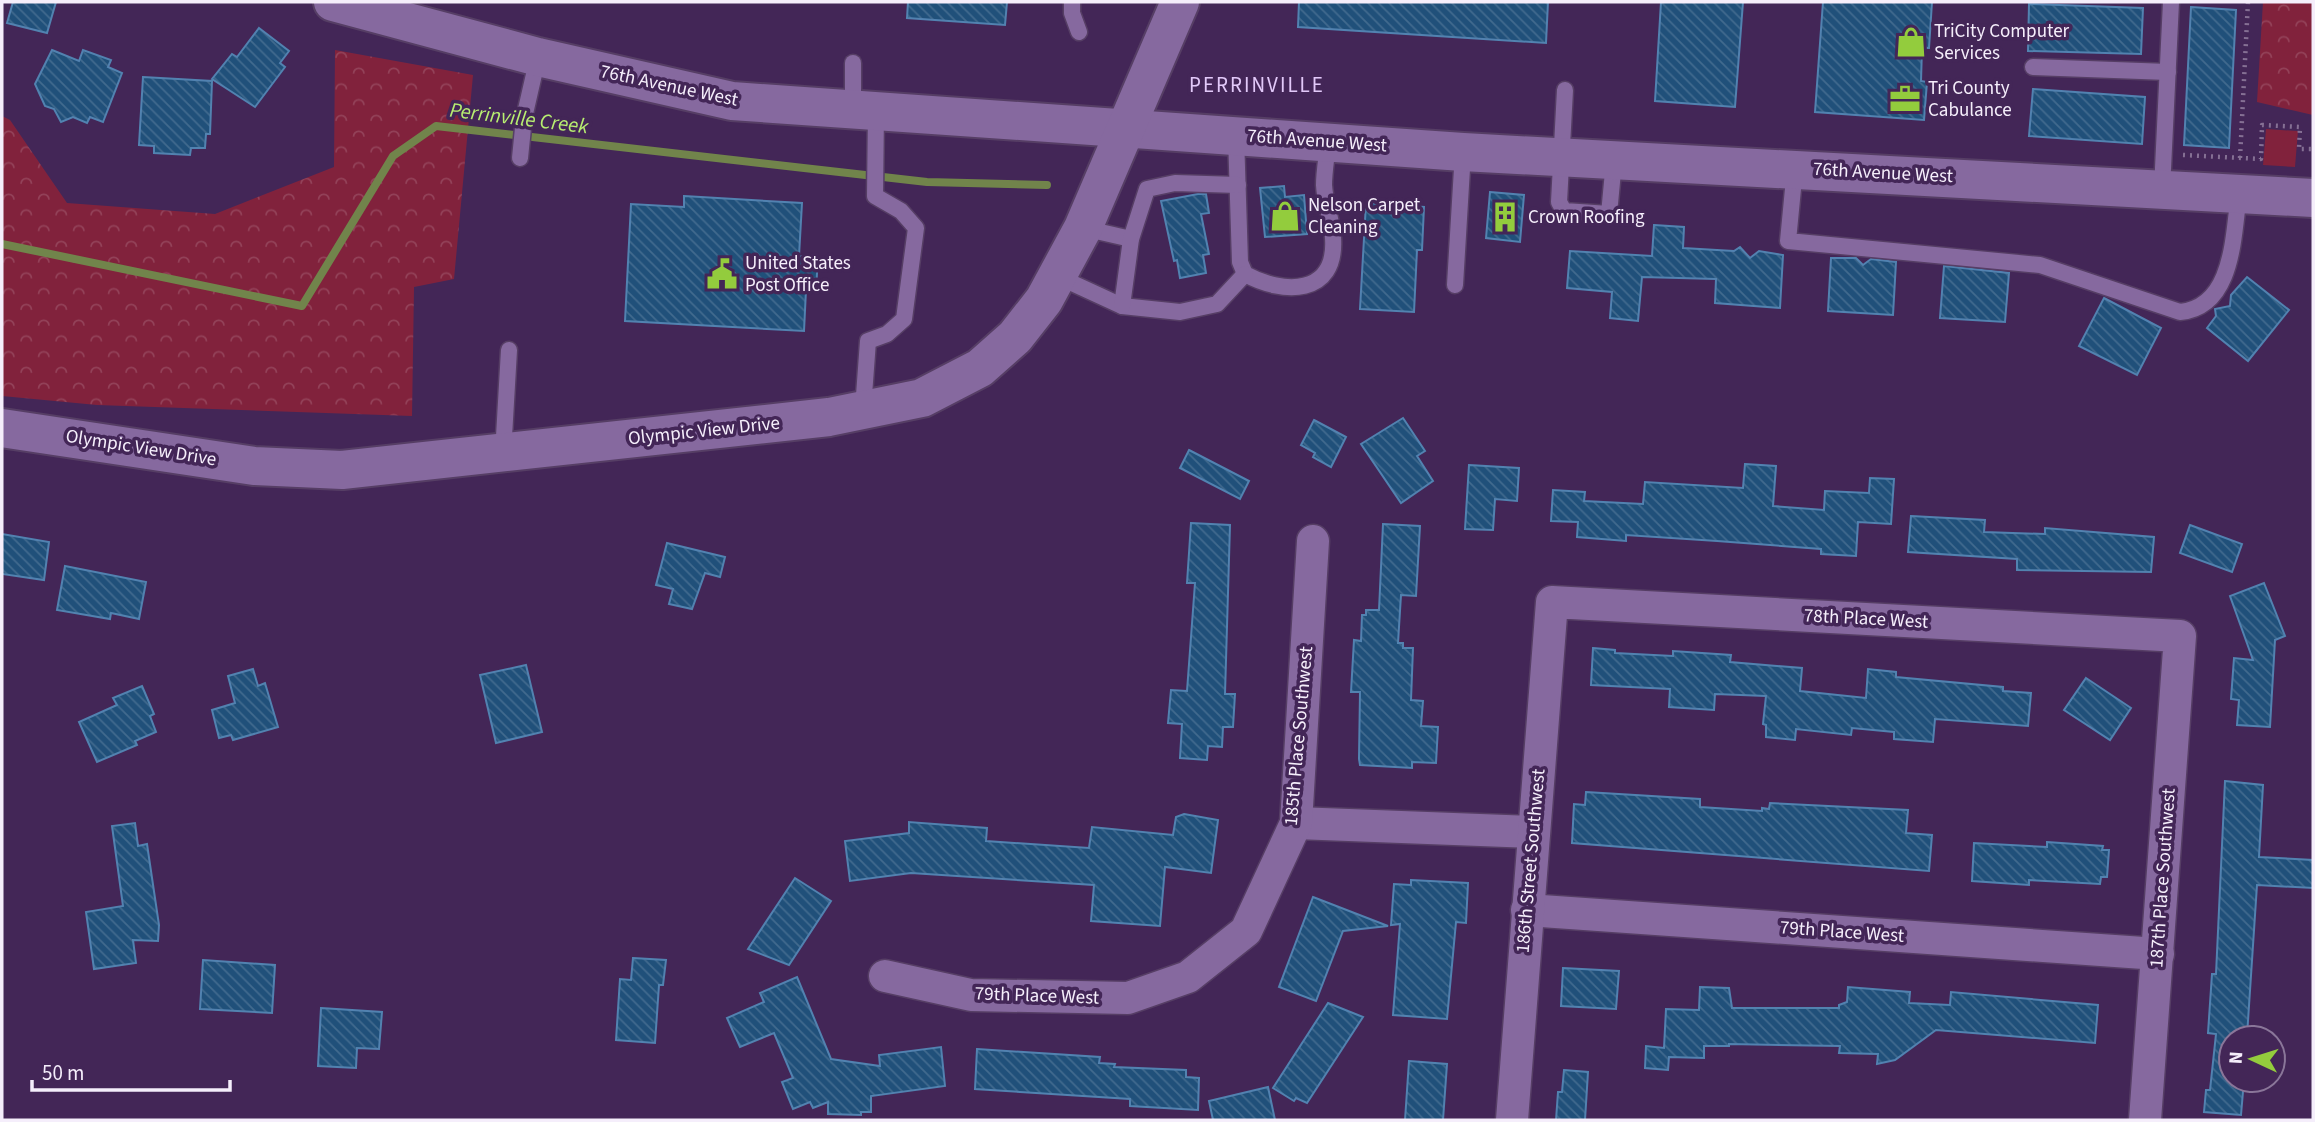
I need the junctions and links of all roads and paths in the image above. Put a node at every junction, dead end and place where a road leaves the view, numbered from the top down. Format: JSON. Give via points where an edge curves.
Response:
{"nodes":[{"id":1,"x":333,"y":2,"type":"edge"},
{"id":2,"x":1072,"y":2,"type":"edge"},
{"id":3,"x":1180,"y":2,"type":"edge"},
{"id":4,"x":2171,"y":2,"type":"edge"},
{"id":5,"x":2248,"y":2,"type":"edge"},
{"id":6,"x":1079,"y":32,"type":"dead end"},
{"id":7,"x":538,"y":57,"type":"junction"},
{"id":8,"x":853,"y":63,"type":"dead end"},
{"id":9,"x":2033,"y":67,"type":"dead end"},
{"id":10,"x":2168,"y":72,"type":"junction"},
{"id":11,"x":1565,"y":90,"type":"dead end"},
{"id":12,"x":865,"y":111,"type":"junction"},
{"id":13,"x":1126,"y":130,"type":"junction"},
{"id":14,"x":1236,"y":136,"type":"junction"},
{"id":15,"x":1328,"y":142,"type":"junction"},
{"id":16,"x":2313,"y":149,"type":"edge"},
{"id":17,"x":1463,"y":152,"type":"junction"},
{"id":18,"x":1561,"y":155,"type":"junction"},
{"id":19,"x":2178,"y":155,"type":"dead end"},
{"id":20,"x":520,"y":158,"type":"dead end"},
{"id":21,"x":1614,"y":158,"type":"junction"},
{"id":22,"x":1795,"y":169,"type":"junction"},
{"id":23,"x":2239,"y":176,"type":"junction"},
{"id":24,"x":1238,"y":185,"type":"junction"},
{"id":25,"x":2162,"y":189,"type":"junction"},
{"id":26,"x":2313,"y":198,"type":"edge"},
{"id":27,"x":1083,"y":228,"type":"junction"},
{"id":28,"x":1131,"y":239,"type":"junction"},
{"id":29,"x":1245,"y":274,"type":"junction"},
{"id":30,"x":1059,"y":276,"type":"junction"},
{"id":31,"x":1455,"y":285,"type":"dead end"},
{"id":32,"x":1122,"y":306,"type":"junction"},
{"id":33,"x":509,"y":350,"type":"dead end"},
{"id":34,"x":863,"y":412,"type":"junction"},
{"id":35,"x":2,"y":428,"type":"edge"},
{"id":36,"x":503,"y":454,"type":"junction"},
{"id":37,"x":1313,"y":541,"type":"dead end"},
{"id":38,"x":1552,"y":602,"type":"joint"},
{"id":39,"x":2180,"y":636,"type":"joint"},
{"id":40,"x":1296,"y":823,"type":"junction"},
{"id":41,"x":1534,"y":832,"type":"junction"},
{"id":42,"x":1527,"y":910,"type":"junction"},
{"id":43,"x":2158,"y":954,"type":"junction"},
{"id":44,"x":885,"y":976,"type":"dead end"},
{"id":45,"x":1188,"y":977,"type":"joint"},
{"id":46,"x":1511,"y":1120,"type":"edge"},
{"id":47,"x":2145,"y":1120,"type":"edge"}],
"edges":[{"from":1,"to":7,"type":"street","name":"76th Avenue West"},
{"from":2,"to":6,"type":"lane"},
{"from":3,"to":13,"type":"street","name":"Olympic View Drive"},
{"from":4,"to":10,"type":"lane"},
{"from":5,"to":23,"type":"path"},
{"from":7,"to":12,"type":"street","name":"76th Avenue West","via":[[732,101]]},
{"from":7,"to":20,"type":"lane"},
{"from":8,"to":12,"type":"lane"},
{"from":9,"to":10,"type":"lane"},
{"from":10,"to":25,"type":"lane"},
{"from":11,"to":18,"type":"lane"},
{"from":12,"to":13,"type":"street","name":"76th Avenue West"},
{"from":12,"to":34,"type":"lane","via":[[875,196],[901,211],[916,228],[904,319],[887,334],[868,341]]},
{"from":13,"to":14,"type":"street","name":"76th Avenue West"},
{"from":13,"to":27,"type":"street","name":"Olympic View Drive"},
{"from":14,"to":15,"type":"street","name":"76th Avenue West"},
{"from":14,"to":24,"type":"lane"},
{"from":15,"to":17,"type":"street","name":"76th Avenue West"},
{"from":15,"to":29,"type":"lane","via":[[1324,184],[1333,241],[1329,269],[1321,279],[1296,288],[1270,286]]},
{"from":16,"to":23,"type":"path","via":[[2299,149],[2300,127],[2262,125],[2261,159]]},
{"from":17,"to":18,"type":"street","name":"76th Avenue West"},
{"from":17,"to":31,"type":"lane"},
{"from":18,"to":21,"type":"street","name":"76th Avenue West"},
{"from":18,"to":21,"type":"lane","via":[[1559,202],[1564,211],[1609,214]]},
{"from":19,"to":23,"type":"path"},
{"from":21,"to":22,"type":"street","name":"76th Avenue West"},
{"from":22,"to":23,"type":"lane","via":[[1788,241],[2040,265],[2180,312],[2201,306],[2221,284],[2232,250]]},
{"from":22,"to":25,"type":"street","name":"76th Avenue West"},
{"from":23,"to":25,"type":"street","name":"76th Avenue West"},
{"from":23,"to":26,"type":"street","name":"76th Avenue West"},
{"from":24,"to":28,"type":"lane","via":[[1175,183],[1147,189]]},
{"from":24,"to":29,"type":"lane","via":[[1240,262]]},
{"from":27,"to":28,"type":"lane"},
{"from":27,"to":30,"type":"street","name":"Olympic View Drive"},
{"from":28,"to":32,"type":"lane"},
{"from":29,"to":32,"type":"lane","via":[[1217,304],[1180,312]]},
{"from":30,"to":32,"type":"lane"},
{"from":30,"to":34,"type":"street","name":"Olympic View Drive","via":[[1023,327],[980,368],[922,398]]},
{"from":33,"to":36,"type":"lane"},
{"from":34,"to":36,"type":"street","name":"Olympic View Drive"},
{"from":35,"to":36,"type":"street","name":"Olympic View Drive","via":[[295,470],[386,467]]},
{"from":37,"to":40,"type":"street","name":"185th Place Southwest"},
{"from":38,"to":39,"type":"street","name":"78th Place West"},
{"from":38,"to":41,"type":"street","name":"186th Street Southwest"},
{"from":39,"to":43,"type":"street","name":"187th Place Southwest"},
{"from":40,"to":41,"type":"street"},
{"from":40,"to":45,"type":"street","name":"185th Place Southwest","via":[[1246,931]]},
{"from":41,"to":42,"type":"street","name":"186th Street Southwest"},
{"from":42,"to":43,"type":"street","name":"79th Place West"},
{"from":42,"to":46,"type":"street","name":"186th Street Southwest"},
{"from":43,"to":47,"type":"street","name":"187th Place Southwest"},
{"from":44,"to":45,"type":"street","name":"79th Place West","via":[[971,995],[1128,998]]}]}
